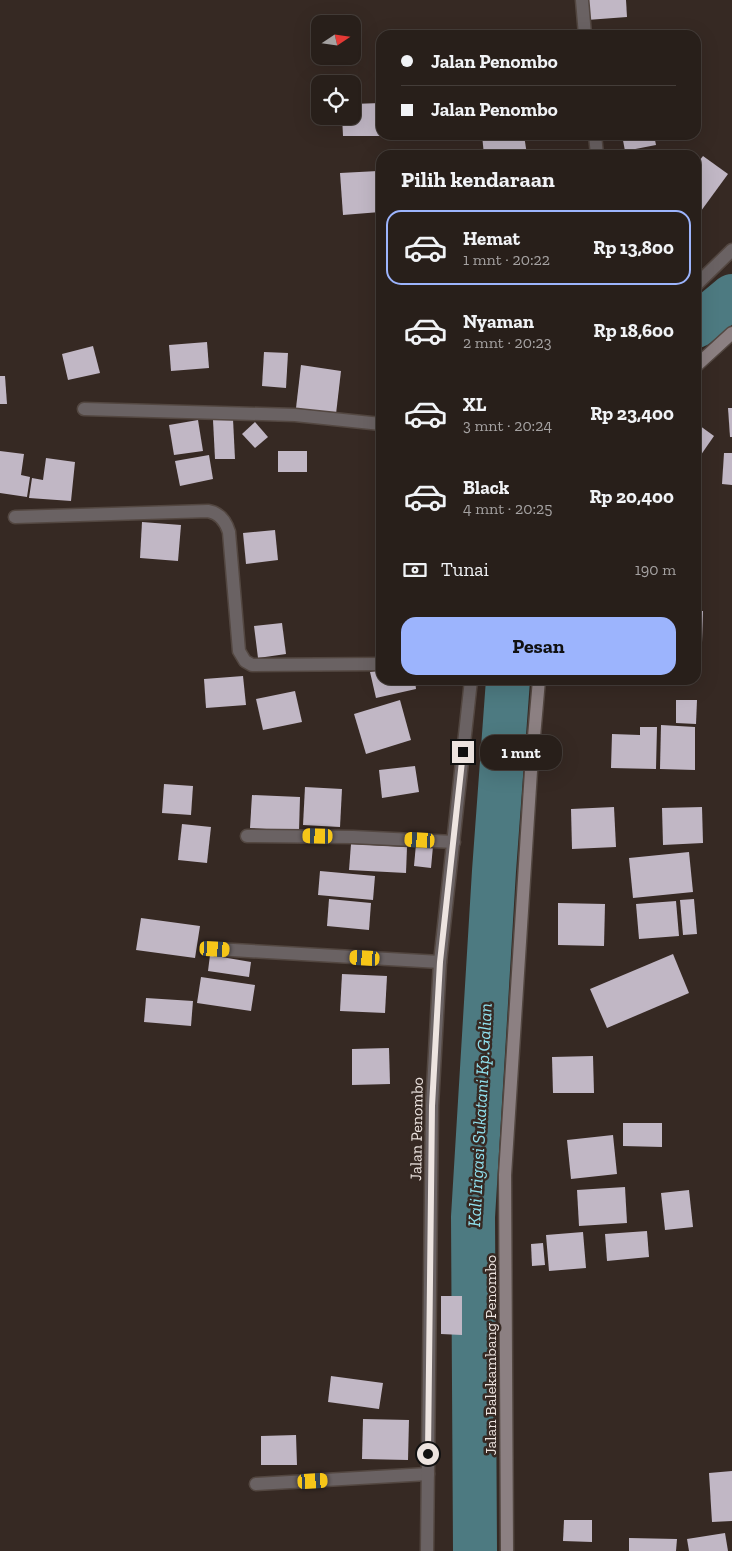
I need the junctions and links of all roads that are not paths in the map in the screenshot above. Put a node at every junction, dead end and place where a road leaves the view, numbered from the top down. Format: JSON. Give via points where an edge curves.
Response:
{"nodes":[{"id":1,"x":582,"y":0,"type":"edge"},
{"id":2,"x":585,"y":30,"type":"edge"},
{"id":3,"x":732,"y":250,"type":"edge"},
{"id":4,"x":701,"y":280,"type":"edge"},
{"id":5,"x":732,"y":333,"type":"edge"},
{"id":6,"x":701,"y":361,"type":"edge"},
{"id":7,"x":84,"y":408,"type":"dead end"},
{"id":8,"x":376,"y":423,"type":"edge"},
{"id":9,"x":15,"y":517,"type":"dead end"},
{"id":10,"x":376,"y":664,"type":"edge"},
{"id":11,"x":470,"y":685,"type":"edge"},
{"id":12,"x":539,"y":685,"type":"edge"},
{"id":13,"x":247,"y":836,"type":"dead end"},
{"id":14,"x":454,"y":842,"type":"junction"},
{"id":15,"x":215,"y":949,"type":"dead end"},
{"id":16,"x":440,"y":962,"type":"junction"},
{"id":17,"x":428,"y":1474,"type":"junction"},
{"id":18,"x":256,"y":1484,"type":"dead end"},
{"id":19,"x":427,"y":1551,"type":"edge"},
{"id":20,"x":507,"y":1551,"type":"edge"}],
"edges":[{"from":1,"to":2,"type":"street"},
{"from":3,"to":4,"type":"street"},
{"from":5,"to":6,"type":"street"},
{"from":7,"to":8,"type":"street","via":[[295,415]]},
{"from":9,"to":10,"type":"street","via":[[215,512],[227,524],[229,532],[240,651],[245,661],[252,664]]},
{"from":11,"to":14,"type":"street","name":"Jalan Penombo"},
{"from":12,"to":20,"type":"street","name":"Jalan Balekambang Penombo","via":[[505,1175]]},
{"from":13,"to":14,"type":"street"},
{"from":14,"to":16,"type":"street","name":"Jalan Penombo"},
{"from":15,"to":16,"type":"street"},
{"from":16,"to":17,"type":"street","name":"Jalan Penombo","via":[[432,1106]]},
{"from":17,"to":18,"type":"street"},
{"from":17,"to":19,"type":"street","name":"Jalan Penombo"}]}
